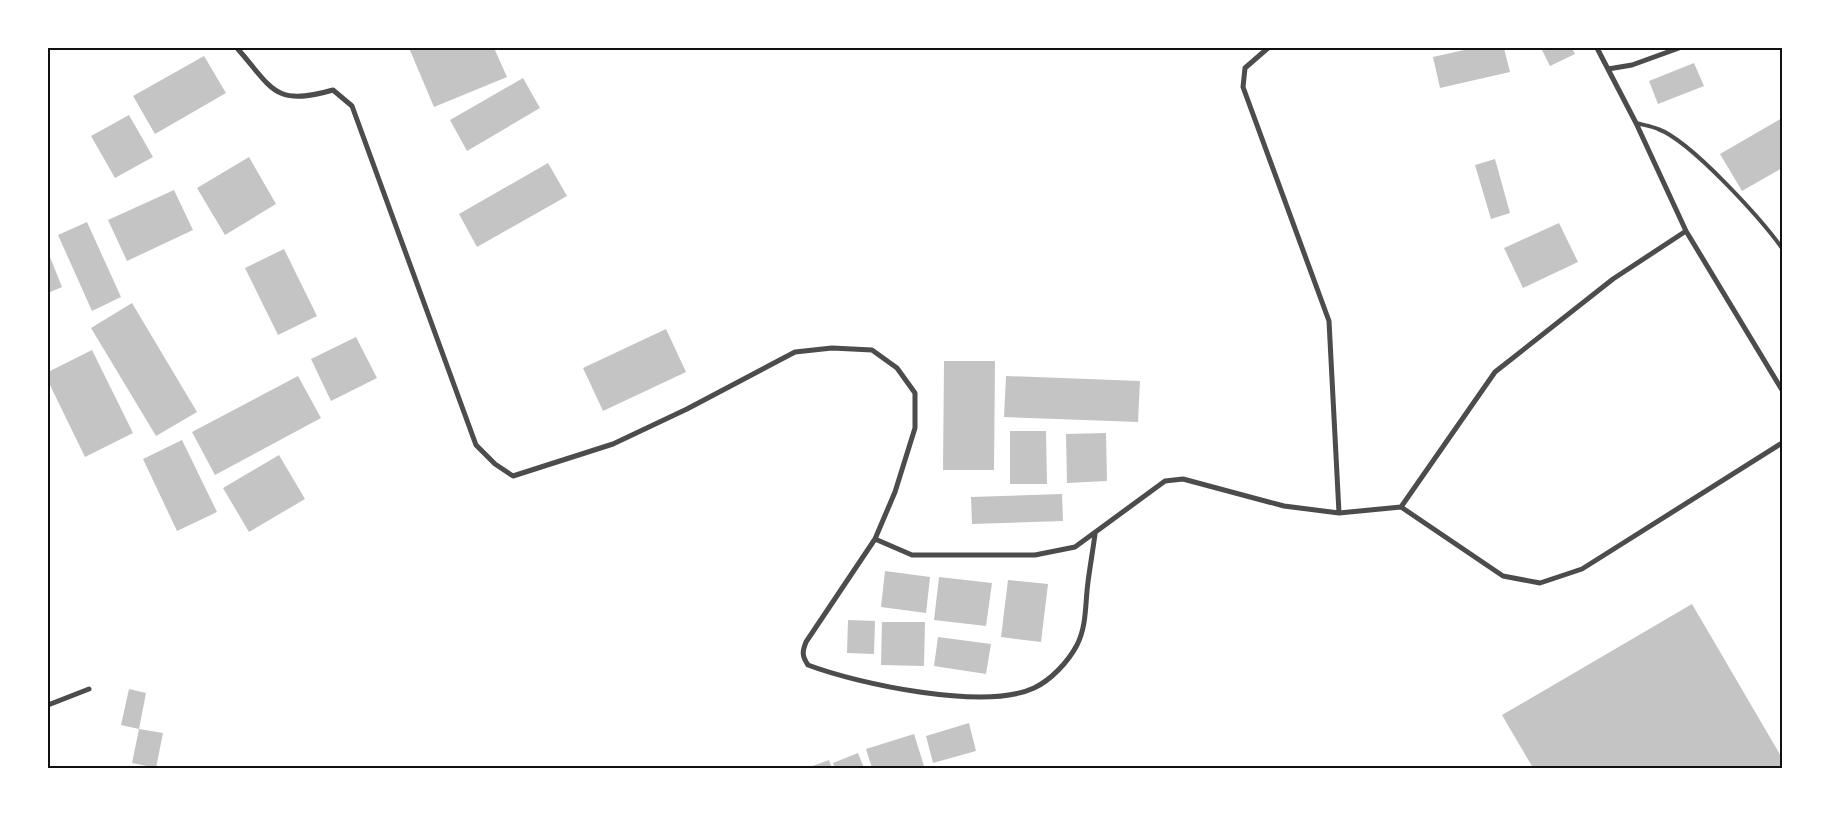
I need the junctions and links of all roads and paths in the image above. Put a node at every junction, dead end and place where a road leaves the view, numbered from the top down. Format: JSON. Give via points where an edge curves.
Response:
{"nodes":[{"id":1,"x":237,"y":48,"type":"edge"},
{"id":2,"x":1268,"y":48,"type":"edge"},
{"id":3,"x":1597,"y":48,"type":"edge"},
{"id":4,"x":1679,"y":48,"type":"edge"},
{"id":5,"x":1608,"y":69,"type":"junction"},
{"id":6,"x":1636,"y":123,"type":"junction"},
{"id":7,"x":1686,"y":231,"type":"junction"},
{"id":8,"x":1782,"y":248,"type":"edge"},
{"id":9,"x":1782,"y":390,"type":"edge"},
{"id":10,"x":1782,"y":443,"type":"edge"},
{"id":11,"x":1401,"y":507,"type":"junction"},
{"id":12,"x":1339,"y":513,"type":"junction"},
{"id":13,"x":1095,"y":534,"type":"junction"},
{"id":14,"x":875,"y":539,"type":"junction"},
{"id":15,"x":90,"y":689,"type":"dead end"},
{"id":16,"x":48,"y":705,"type":"edge"}],
"edges":[{"from":1,"to":14,"type":"street","via":[[275,91],[292,98],[333,90],[352,106],[476,445],[495,464],[513,476],[613,444],[688,409],[795,352],[832,348],[872,350],[897,368],[915,393],[915,428],[895,492]]},
{"from":2,"to":12,"type":"street","via":[[1245,68],[1243,87],[1328,322]]},
{"from":3,"to":5,"type":"street"},
{"from":4,"to":5,"type":"street"},
{"from":5,"to":6,"type":"street"},
{"from":6,"to":7,"type":"street"},
{"from":6,"to":8,"type":"lane","via":[[1659,129],[1684,145],[1766,225]]},
{"from":7,"to":9,"type":"street"},
{"from":7,"to":11,"type":"street","via":[[1613,279],[1495,372]]},
{"from":10,"to":11,"type":"street","via":[[1582,569],[1540,583],[1503,576]]},
{"from":11,"to":12,"type":"street"},
{"from":12,"to":13,"type":"street","via":[[1284,506],[1184,478],[1166,482]]},
{"from":13,"to":14,"type":"street","via":[[1075,548],[1035,555],[912,555]]},
{"from":13,"to":14,"type":"street","via":[[1083,631],[1076,647],[1067,661],[1034,688],[998,697],[874,685],[808,665],[803,659],[806,642]]},
{"from":15,"to":16,"type":"street"}]}
